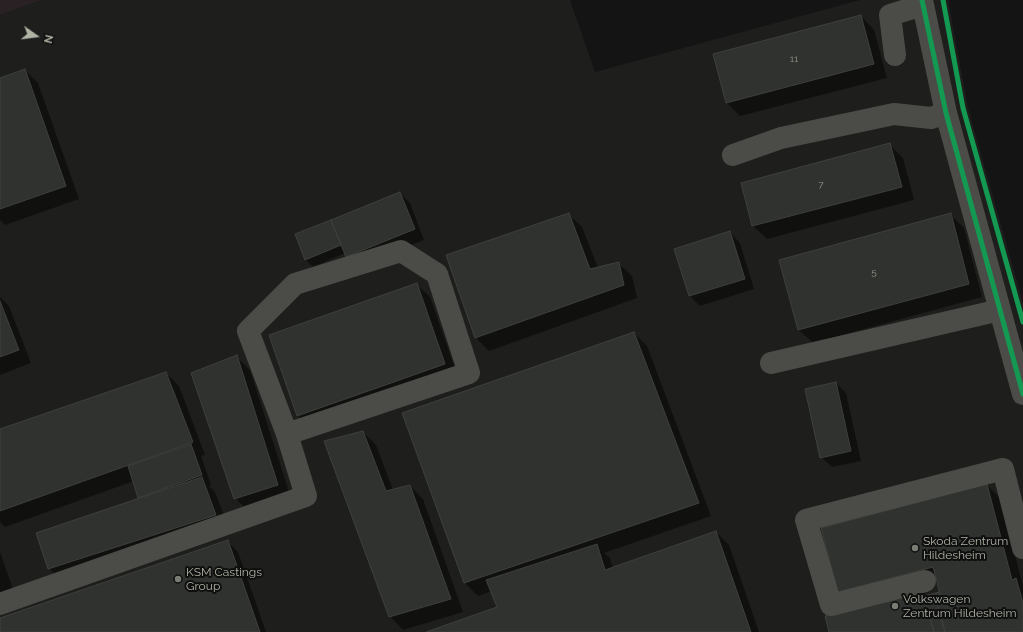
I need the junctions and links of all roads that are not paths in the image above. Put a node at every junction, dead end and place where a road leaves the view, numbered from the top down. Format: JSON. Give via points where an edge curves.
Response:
{"nodes":[{"id":1,"x":922,"y":3,"type":"edge"},
{"id":2,"x":895,"y":55,"type":"dead end"},
{"id":3,"x":946,"y":113,"type":"junction"},
{"id":4,"x":733,"y":156,"type":"dead end"},
{"id":5,"x":1000,"y":310,"type":"junction"},
{"id":6,"x":771,"y":363,"type":"dead end"},
{"id":7,"x":1023,"y":394,"type":"edge"},
{"id":8,"x":287,"y":434,"type":"junction"},
{"id":9,"x":1023,"y":548,"type":"edge"},
{"id":10,"x":925,"y":581,"type":"dead end"},
{"id":11,"x":0,"y":604,"type":"edge"}],
"edges":[{"from":1,"to":2,"type":"street","via":[[890,15]]},
{"from":1,"to":3,"type":"street"},
{"from":3,"to":4,"type":"street","via":[[931,118],[894,114],[781,138]]},
{"from":3,"to":5,"type":"street"},
{"from":5,"to":6,"type":"street"},
{"from":5,"to":7,"type":"street"},
{"from":8,"to":8,"type":"street","via":[[248,331],[295,284],[401,251],[437,274],[469,372]]},
{"from":8,"to":11,"type":"street","via":[[306,496]]},
{"from":9,"to":10,"type":"street","via":[[1003,469],[806,520],[830,605]]}]}
